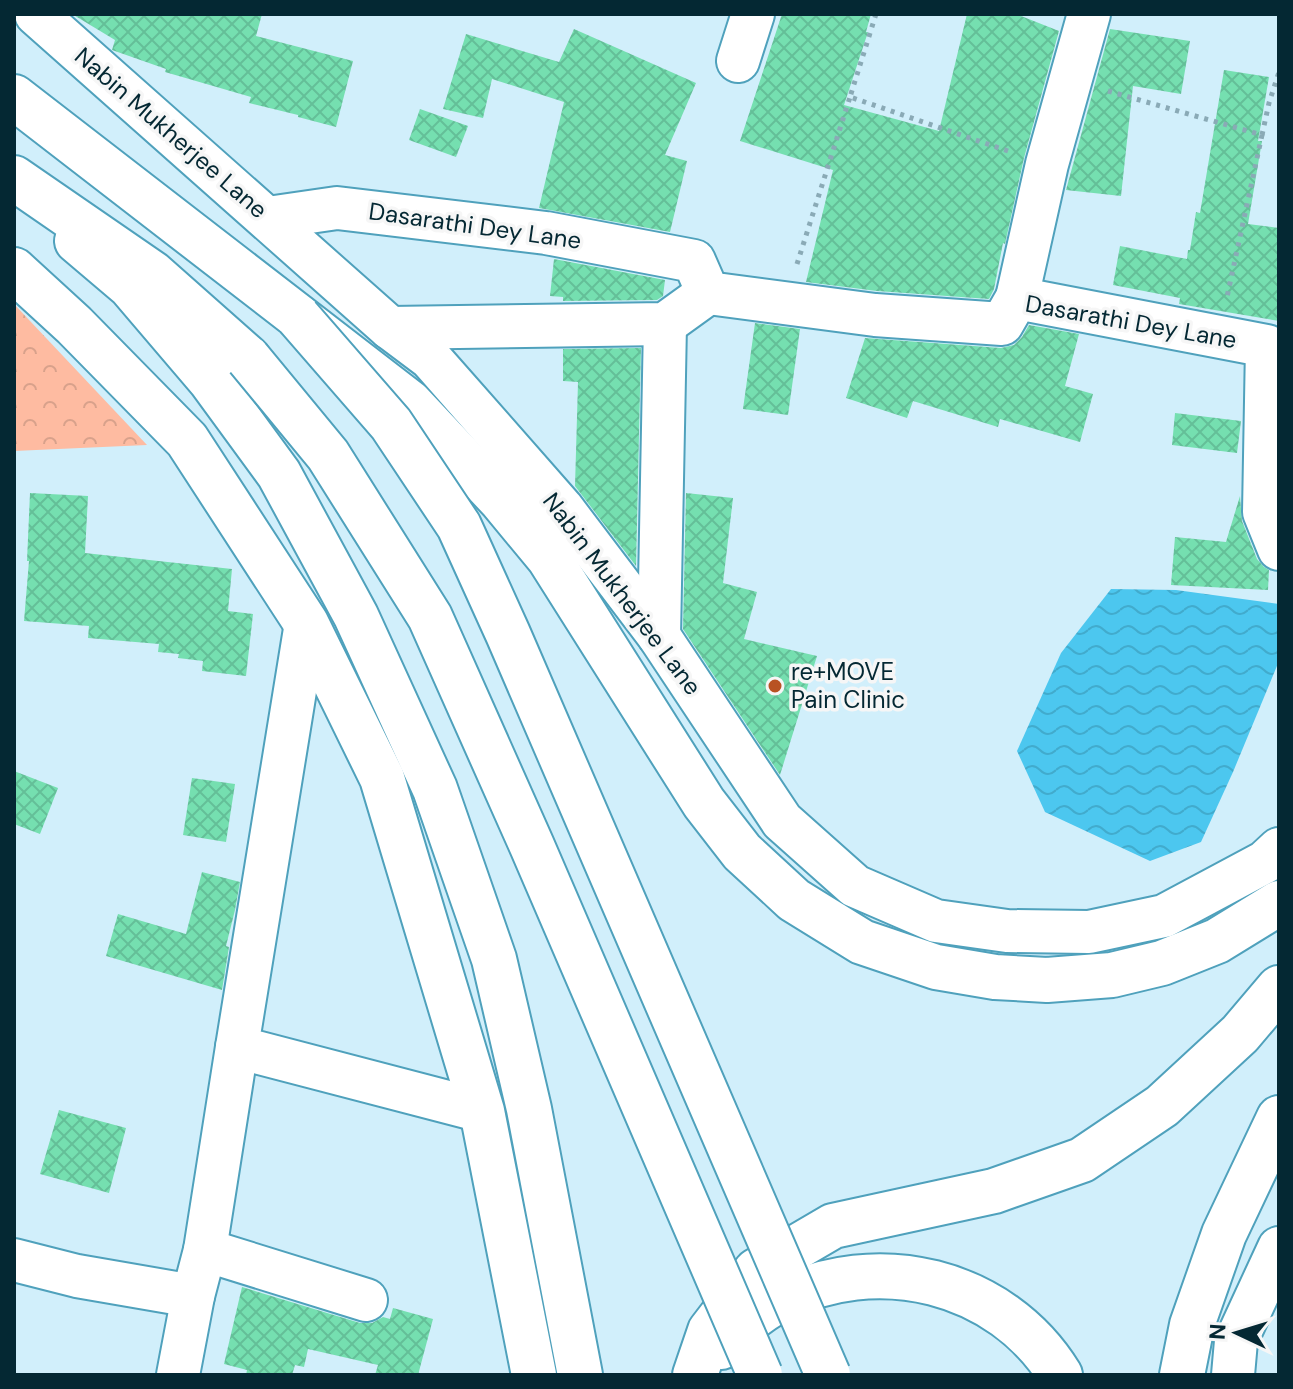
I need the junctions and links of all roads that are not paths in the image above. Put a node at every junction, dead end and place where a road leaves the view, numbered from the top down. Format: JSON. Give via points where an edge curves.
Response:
{"nodes":[{"id":1,"x":36,"y":14,"type":"edge"},
{"id":2,"x":753,"y":14,"type":"edge"},
{"id":3,"x":1089,"y":14,"type":"edge"},
{"id":4,"x":738,"y":61,"type":"dead end"},
{"id":5,"x":14,"y":97,"type":"edge"},
{"id":6,"x":14,"y":178,"type":"edge"},
{"id":7,"x":14,"y":188,"type":"edge"},
{"id":8,"x":268,"y":218,"type":"junction"},
{"id":9,"x":14,"y":270,"type":"edge"},
{"id":10,"x":708,"y":293,"type":"junction"},
{"id":11,"x":1017,"y":298,"type":"junction"},
{"id":12,"x":298,"y":317,"type":"junction"},
{"id":13,"x":665,"y":324,"type":"junction"},
{"id":14,"x":390,"y":328,"type":"junction"},
{"id":15,"x":1279,"y":549,"type":"edge"},
{"id":16,"x":306,"y":623,"type":"junction"},
{"id":17,"x":659,"y":636,"type":"junction"},
{"id":18,"x":1279,"y":849,"type":"edge"},
{"id":19,"x":1279,"y":903,"type":"edge"},
{"id":20,"x":1279,"y":988,"type":"edge"},
{"id":21,"x":237,"y":1047,"type":"junction"},
{"id":22,"x":482,"y":1111,"type":"junction"},
{"id":23,"x":1279,"y":1118,"type":"edge"},
{"id":24,"x":1279,"y":1248,"type":"edge"},
{"id":25,"x":205,"y":1250,"type":"junction"},
{"id":26,"x":14,"y":1260,"type":"edge"},
{"id":27,"x":193,"y":1296,"type":"junction"},
{"id":28,"x":366,"y":1300,"type":"dead end"},
{"id":29,"x":178,"y":1375,"type":"edge"},
{"id":30,"x":534,"y":1375,"type":"edge"},
{"id":31,"x":580,"y":1375,"type":"edge"},
{"id":32,"x":698,"y":1375,"type":"edge"},
{"id":33,"x":760,"y":1375,"type":"edge"},
{"id":34,"x":828,"y":1375,"type":"edge"},
{"id":35,"x":1060,"y":1375,"type":"edge"},
{"id":36,"x":1182,"y":1375,"type":"edge"},
{"id":37,"x":1233,"y":1375,"type":"edge"}],
"edges":[{"from":1,"to":8,"type":"street","name":"Nabin Mukherjee Lane"},
{"from":2,"to":4,"type":"street"},
{"from":3,"to":11,"type":"street"},
{"from":5,"to":12,"type":"main road"},
{"from":6,"to":33,"type":"main road","bridge":true,"via":[[152,273],[248,358],[328,455],[430,617]]},
{"from":7,"to":31,"type":"main road","via":[[130,286],[211,381],[279,474],[356,616],[435,789],[494,959]]},
{"from":8,"to":10,"type":"street","name":"Dasarathi Dey Lane","via":[[337,208],[546,233],[694,261]]},
{"from":8,"to":14,"type":"street","name":"Nabin Mukherjee Lane"},
{"from":9,"to":16,"type":"main road","via":[[187,440]]},
{"from":10,"to":11,"type":"street","name":"Dasarathi Dey Lane","via":[[875,315],[1002,324]]},
{"from":10,"to":13,"type":"street"},
{"from":11,"to":15,"type":"street","name":"Dasarathi Dey Lane","via":[[1267,346],[1264,512]]},
{"from":12,"to":19,"type":"main road","bridge":true,"via":[[410,403],[521,523],[549,558],[704,803],[742,852],[794,900],[862,942],[936,967],[995,977],[1112,975],[1217,941]]},
{"from":12,"to":34,"type":"main road","bridge":true,"via":[[391,424],[459,526]]},
{"from":13,"to":14,"type":"street"},
{"from":13,"to":17,"type":"street"},
{"from":14,"to":17,"type":"street","name":"Nabin Mukherjee Lane","via":[[430,358],[552,496]]},
{"from":16,"to":21,"type":"street"},
{"from":16,"to":22,"type":"main road","via":[[382,778]]},
{"from":17,"to":18,"type":"street","name":"Nabin Mukherjee Lane","via":[[782,821],[855,886],[936,921],[1007,931],[1089,932],[1134,923],[1164,916],[1265,862]]},
{"from":20,"to":32,"type":"main road","via":[[1240,1034],[1162,1106],[1082,1160],[994,1191],[833,1226],[756,1271],[710,1331]]},
{"from":21,"to":22,"type":"street"},
{"from":21,"to":25,"type":"street"},
{"from":22,"to":30,"type":"main road"},
{"from":23,"to":36,"type":"main road","via":[[1224,1234],[1192,1325]]},
{"from":24,"to":37,"type":"street","via":[[1236,1341]]},
{"from":25,"to":27,"type":"street"},
{"from":25,"to":28,"type":"street"},
{"from":26,"to":27,"type":"street"},
{"from":27,"to":29,"type":"street"},
{"from":32,"to":35,"type":"main road","via":[[748,1321],[777,1302],[809,1287],[878,1275],[913,1277],[980,1300],[1010,1319]]}]}
